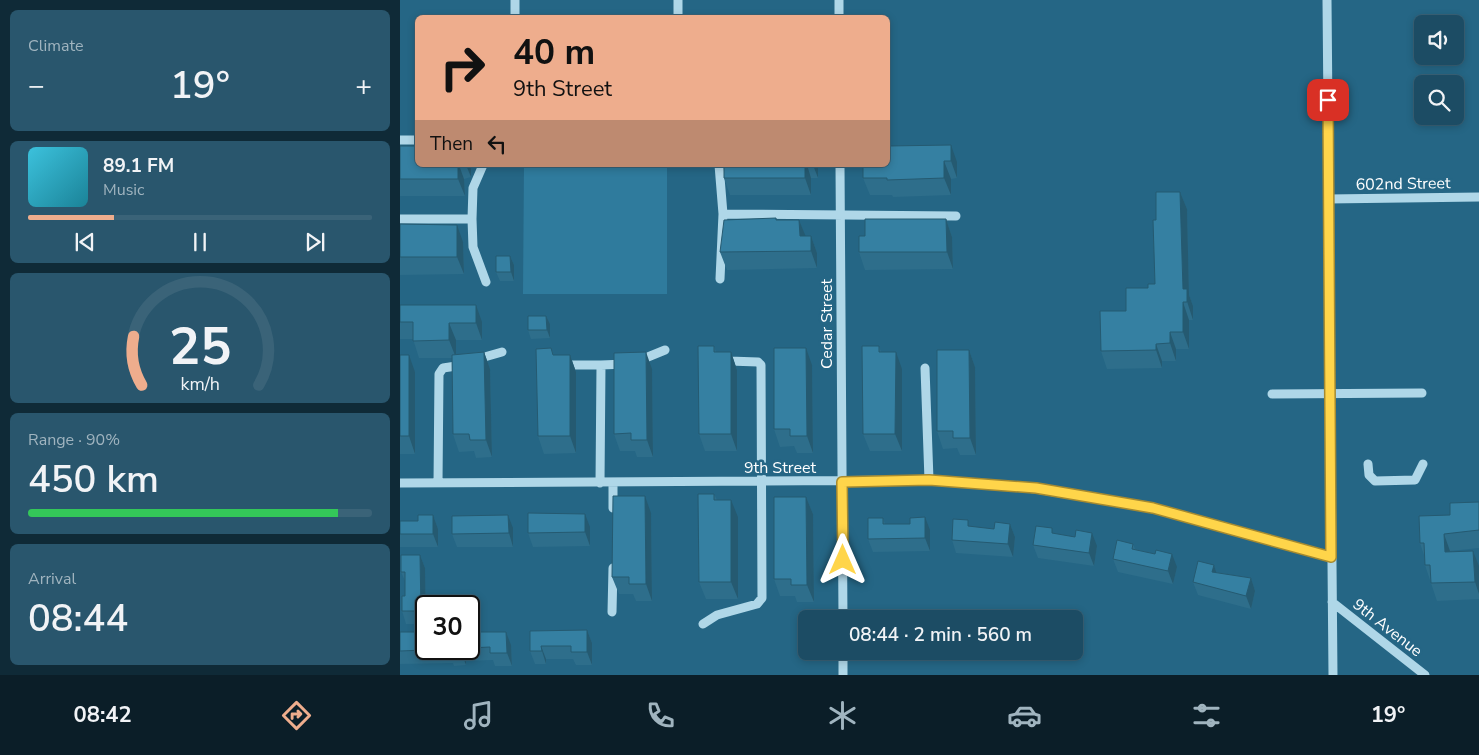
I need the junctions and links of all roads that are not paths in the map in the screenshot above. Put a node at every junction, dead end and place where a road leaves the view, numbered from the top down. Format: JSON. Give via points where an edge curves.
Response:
{"nodes":[{"id":1,"x":515,"y":0,"type":"edge"},
{"id":2,"x":678,"y":0,"type":"edge"},
{"id":3,"x":839,"y":0,"type":"edge"},
{"id":4,"x":1327,"y":0,"type":"edge"},
{"id":5,"x":515,"y":15,"type":"edge"},
{"id":6,"x":678,"y":15,"type":"edge"},
{"id":7,"x":839,"y":15,"type":"edge"},
{"id":8,"x":400,"y":140,"type":"edge"},
{"id":9,"x":415,"y":140,"type":"edge"},
{"id":10,"x":482,"y":167,"type":"edge"},
{"id":11,"x":720,"y":167,"type":"edge"},
{"id":12,"x":840,"y":167,"type":"edge"},
{"id":13,"x":1479,"y":197,"type":"edge"},
{"id":14,"x":1328,"y":199,"type":"junction"},
{"id":15,"x":723,"y":214,"type":"junction"},
{"id":16,"x":840,"y":216,"type":"junction"},
{"id":17,"x":956,"y":216,"type":"dead end"},
{"id":18,"x":400,"y":219,"type":"edge"},
{"id":19,"x":472,"y":219,"type":"junction"},
{"id":20,"x":720,"y":279,"type":"dead end"},
{"id":21,"x":486,"y":282,"type":"dead end"},
{"id":22,"x":664,"y":350,"type":"dead end"},
{"id":23,"x":502,"y":352,"type":"dead end"},
{"id":24,"x":714,"y":353,"type":"edge"},
{"id":25,"x":555,"y":356,"type":"edge"},
{"id":26,"x":601,"y":365,"type":"junction"},
{"id":27,"x":925,"y":368,"type":"dead end"},
{"id":28,"x":1330,"y":393,"type":"junction"},
{"id":29,"x":1422,"y":393,"type":"dead end"},
{"id":30,"x":1272,"y":394,"type":"dead end"},
{"id":31,"x":1368,"y":464,"type":"dead end"},
{"id":32,"x":1424,"y":464,"type":"dead end"},
{"id":33,"x":929,"y":480,"type":"junction"},
{"id":34,"x":761,"y":482,"type":"junction"},
{"id":35,"x":842,"y":482,"type":"junction"},
{"id":36,"x":438,"y":483,"type":"junction"},
{"id":37,"x":600,"y":483,"type":"junction"},
{"id":38,"x":613,"y":483,"type":"junction"},
{"id":39,"x":400,"y":484,"type":"edge"},
{"id":40,"x":613,"y":523,"type":"edge"},
{"id":41,"x":1331,"y":557,"type":"junction"},
{"id":42,"x":613,"y":562,"type":"edge"},
{"id":43,"x":1332,"y":602,"type":"junction"},
{"id":44,"x":843,"y":610,"type":"edge"},
{"id":45,"x":612,"y":612,"type":"dead end"},
{"id":46,"x":703,"y":624,"type":"dead end"},
{"id":47,"x":843,"y":660,"type":"edge"},
{"id":48,"x":844,"y":675,"type":"edge"},
{"id":49,"x":1333,"y":675,"type":"edge"},
{"id":50,"x":1426,"y":675,"type":"edge"}],
"edges":[{"from":1,"to":5,"type":"street"},
{"from":2,"to":6,"type":"street"},
{"from":3,"to":7,"type":"street"},
{"from":4,"to":14,"type":"street"},
{"from":8,"to":9,"type":"street"},
{"from":10,"to":19,"type":"street","via":[[473,188]]},
{"from":11,"to":15,"type":"street"},
{"from":12,"to":16,"type":"street","name":"Cedar Street"},
{"from":13,"to":14,"type":"street","name":"602nd Street"},
{"from":14,"to":28,"type":"street"},
{"from":15,"to":16,"type":"street"},
{"from":15,"to":20,"type":"street"},
{"from":16,"to":17,"type":"street"},
{"from":16,"to":35,"type":"street","name":"Cedar Street"},
{"from":18,"to":19,"type":"street"},
{"from":19,"to":21,"type":"street","via":[[473,247]]},
{"from":22,"to":26,"type":"street","via":[[631,364]]},
{"from":23,"to":36,"type":"street","via":[[440,371]]},
{"from":24,"to":34,"type":"street","via":[[728,361],[758,362],[761,365]]},
{"from":25,"to":26,"type":"street","via":[[569,365]]},
{"from":26,"to":37,"type":"street"},
{"from":27,"to":33,"type":"street"},
{"from":28,"to":29,"type":"street"},
{"from":28,"to":30,"type":"street"},
{"from":28,"to":41,"type":"street"},
{"from":31,"to":32,"type":"street","via":[[1369,475],[1375,480],[1415,480]]},
{"from":33,"to":35,"type":"street","name":"9th Street"},
{"from":33,"to":41,"type":"street","name":"9th Street","via":[[1036,488],[1153,508]]},
{"from":34,"to":35,"type":"street","name":"9th Street"},
{"from":34,"to":38,"type":"street","name":"9th Street"},
{"from":34,"to":46,"type":"street","via":[[762,598],[757,604],[717,615]]},
{"from":35,"to":44,"type":"street","name":"Cedar Street"},
{"from":36,"to":37,"type":"street","name":"9th Street"},
{"from":36,"to":39,"type":"street","name":"9th Street"},
{"from":37,"to":38,"type":"street","name":"9th Street"},
{"from":38,"to":40,"type":"street"},
{"from":41,"to":43,"type":"street"},
{"from":42,"to":45,"type":"street"},
{"from":43,"to":49,"type":"street"},
{"from":43,"to":50,"type":"street","name":"9th Avenue"},
{"from":47,"to":48,"type":"street"}]}
